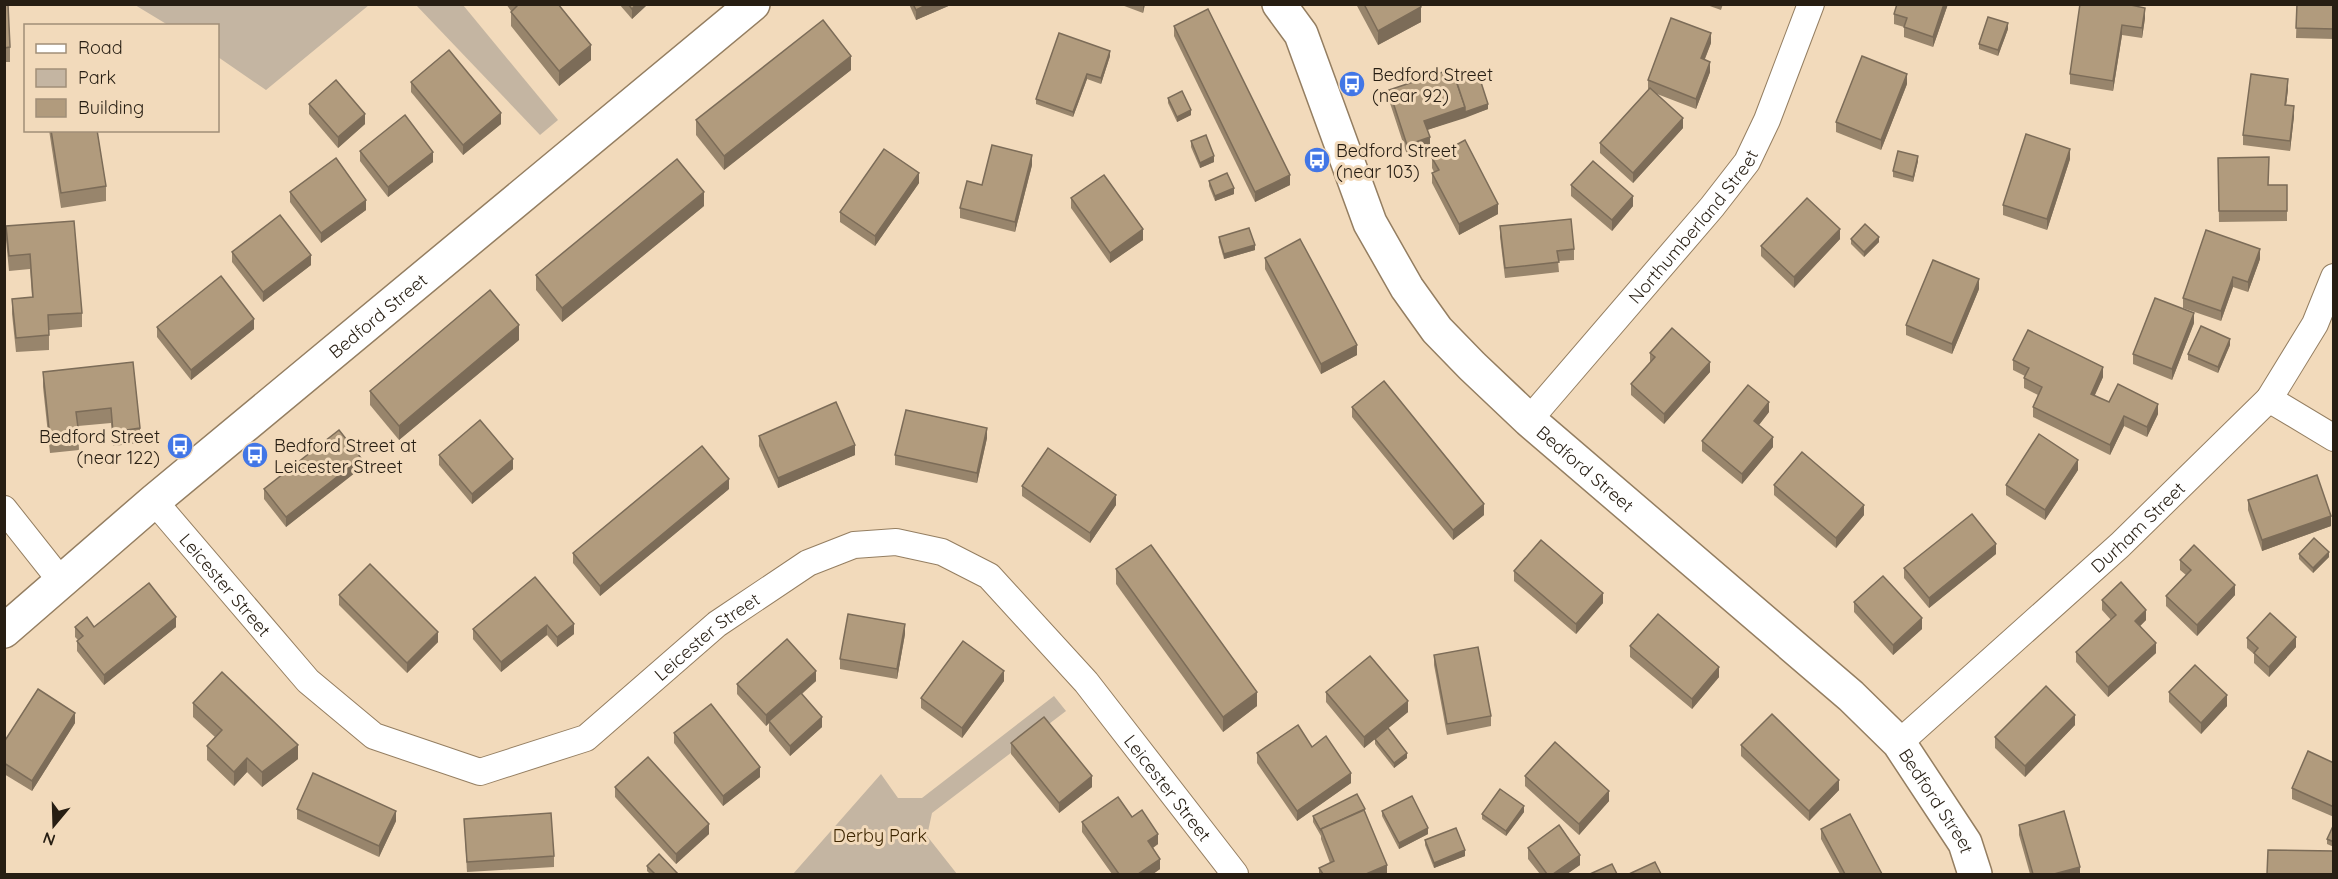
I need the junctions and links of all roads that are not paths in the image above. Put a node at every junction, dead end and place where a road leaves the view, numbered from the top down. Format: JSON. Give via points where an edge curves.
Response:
{"nodes":[{"id":1,"x":753,"y":4,"type":"edge"},
{"id":2,"x":1279,"y":4,"type":"edge"},
{"id":3,"x":1811,"y":4,"type":"edge"},
{"id":4,"x":2334,"y":277,"type":"edge"},
{"id":5,"x":2269,"y":399,"type":"junction"},
{"id":6,"x":1529,"y":420,"type":"junction"},
{"id":7,"x":2334,"y":438,"type":"edge"},
{"id":8,"x":154,"y":501,"type":"junction"},
{"id":9,"x":4,"y":509,"type":"edge"},
{"id":10,"x":61,"y":581,"type":"junction"},
{"id":11,"x":4,"y":631,"type":"edge"},
{"id":12,"x":1899,"y":743,"type":"junction"},
{"id":13,"x":1234,"y":874,"type":"edge"},
{"id":14,"x":1975,"y":874,"type":"edge"}],
"edges":[{"from":1,"to":8,"type":"street","name":"Bedford Street"},
{"from":2,"to":6,"type":"street","name":"Bedford Street","via":[[1302,34],[1360,199],[1388,256],[1437,330]]},
{"from":3,"to":6,"type":"street","name":"Northumberland Street","via":[[1748,162]]},
{"from":4,"to":5,"type":"street","name":"Durham Street","via":[[2315,324]]},
{"from":5,"to":7,"type":"street"},
{"from":5,"to":12,"type":"street","name":"Durham Street","via":[[2120,545]]},
{"from":6,"to":12,"type":"street","name":"Bedford Street","via":[[1834,681]]},
{"from":8,"to":10,"type":"street","name":"Bedford Street"},
{"from":8,"to":13,"type":"street","name":"Leicester Street","via":[[316,688],[374,736],[480,772],[586,738],[717,624],[807,563],[855,545],[896,542],[942,552],[989,576],[1086,682]]},
{"from":9,"to":10,"type":"street"},
{"from":10,"to":11,"type":"street","name":"Bedford Street"},
{"from":12,"to":14,"type":"street","name":"Bedford Street","via":[[1965,843]]}]}
